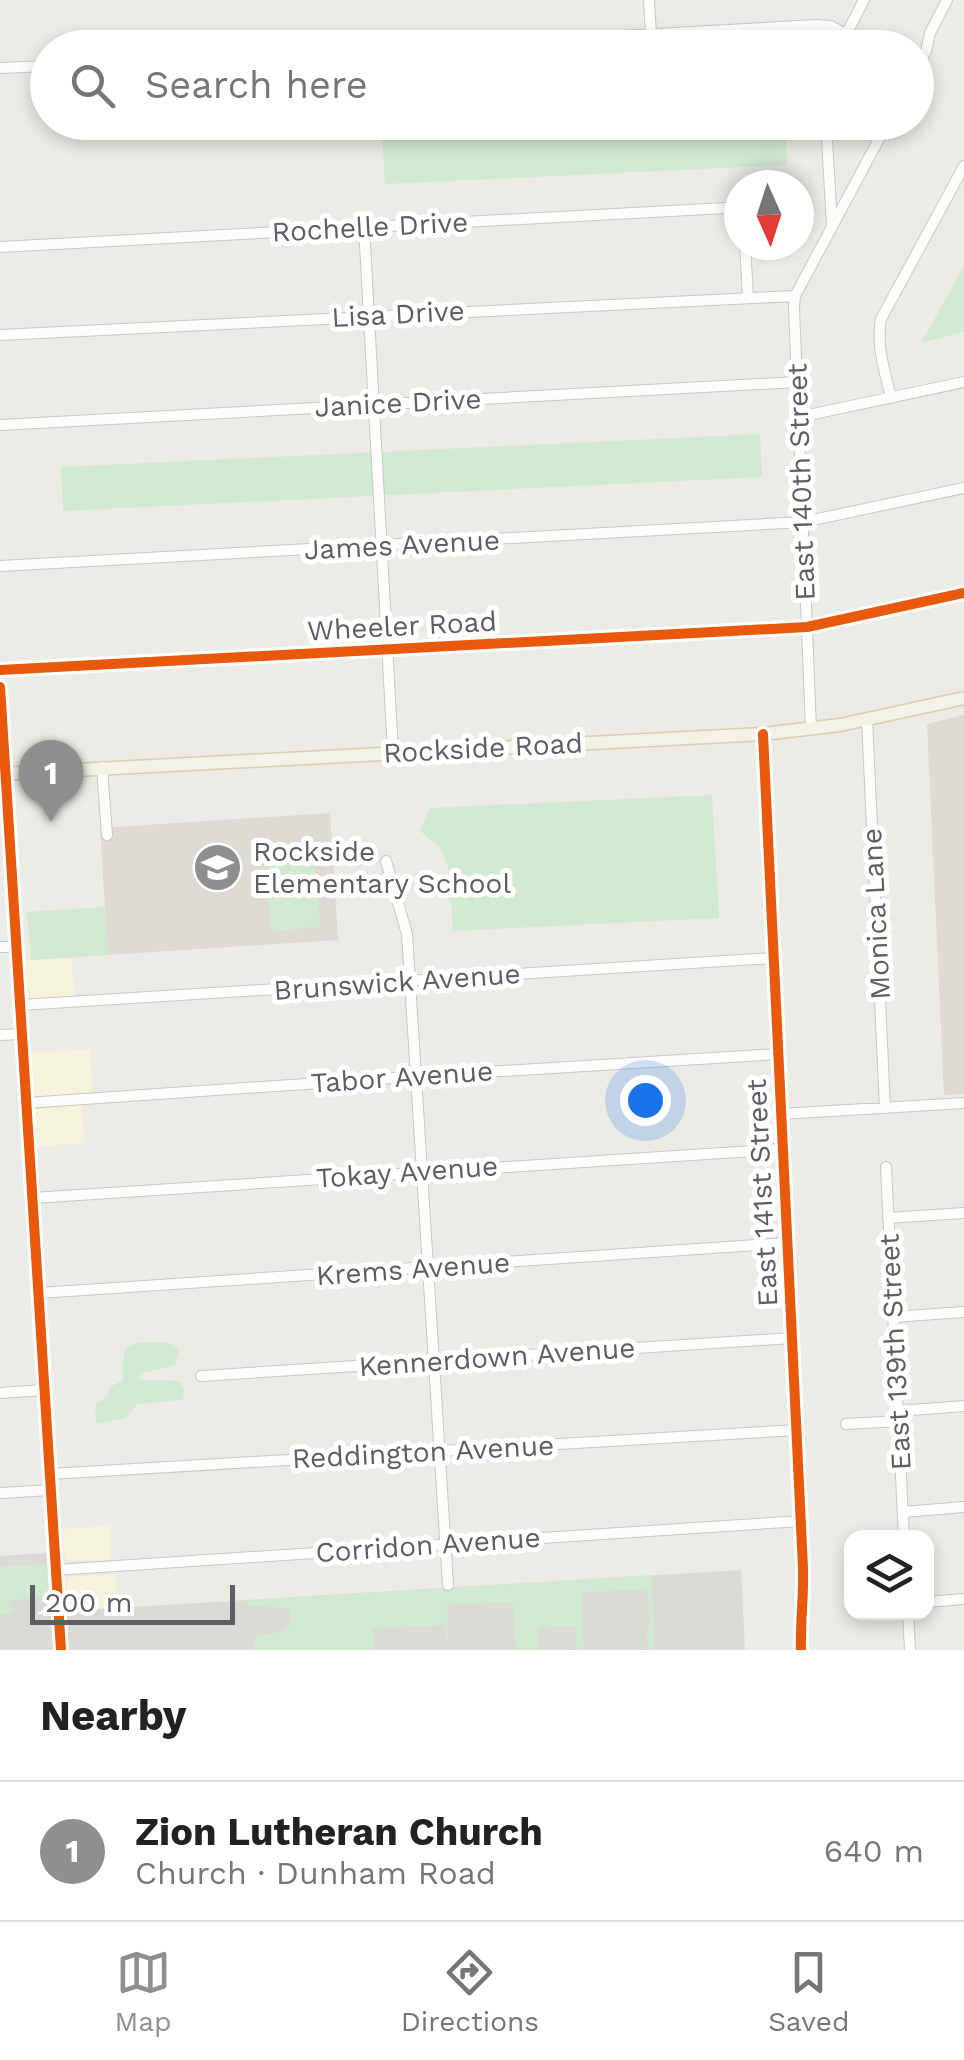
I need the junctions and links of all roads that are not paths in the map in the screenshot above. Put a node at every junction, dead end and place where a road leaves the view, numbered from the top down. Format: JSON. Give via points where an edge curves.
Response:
{"nodes":[{"id":1,"x":650,"y":0,"type":"edge"},
{"id":2,"x":864,"y":0,"type":"edge"},
{"id":3,"x":947,"y":0,"type":"edge"},
{"id":4,"x":651,"y":30,"type":"edge"},
{"id":5,"x":724,"y":30,"type":"edge"},
{"id":6,"x":838,"y":30,"type":"edge"},
{"id":7,"x":847,"y":30,"type":"edge"},
{"id":8,"x":932,"y":30,"type":"edge"},
{"id":9,"x":30,"y":67,"type":"edge"},
{"id":10,"x":0,"y":68,"type":"edge"},
{"id":11,"x":827,"y":140,"type":"edge"},
{"id":12,"x":878,"y":140,"type":"edge"},
{"id":13,"x":964,"y":166,"type":"edge"},
{"id":14,"x":724,"y":208,"type":"edge"},
{"id":15,"x":364,"y":227,"type":"junction"},
{"id":16,"x":832,"y":228,"type":"junction"},
{"id":17,"x":0,"y":247,"type":"edge"},
{"id":18,"x":746,"y":260,"type":"edge"},
{"id":19,"x":795,"y":296,"type":"junction"},
{"id":20,"x":748,"y":297,"type":"junction"},
{"id":21,"x":369,"y":316,"type":"junction"},
{"id":22,"x":0,"y":335,"type":"edge"},
{"id":23,"x":797,"y":382,"type":"junction"},
{"id":24,"x":964,"y":382,"type":"edge"},
{"id":25,"x":891,"y":398,"type":"junction"},
{"id":26,"x":373,"y":404,"type":"junction"},
{"id":27,"x":799,"y":418,"type":"junction"},
{"id":28,"x":0,"y":425,"type":"edge"},
{"id":29,"x":964,"y":488,"type":"edge"},
{"id":30,"x":803,"y":522,"type":"junction"},
{"id":31,"x":381,"y":546,"type":"junction"},
{"id":32,"x":0,"y":566,"type":"edge"},
{"id":33,"x":964,"y":593,"type":"edge"},
{"id":34,"x":807,"y":627,"type":"junction"},
{"id":35,"x":387,"y":649,"type":"junction"},
{"id":36,"x":0,"y":670,"type":"edge"},
{"id":37,"x":0,"y":687,"type":"edge"},
{"id":38,"x":964,"y":698,"type":"edge"},
{"id":39,"x":868,"y":720,"type":"junction"},
{"id":40,"x":812,"y":729,"type":"junction"},
{"id":41,"x":763,"y":734,"type":"junction"},
{"id":42,"x":393,"y":752,"type":"junction"},
{"id":43,"x":102,"y":767,"type":"junction"},
{"id":44,"x":3,"y":774,"type":"edge"},
{"id":45,"x":107,"y":835,"type":"dead end"},
{"id":46,"x":5,"y":862,"type":"edge"},
{"id":47,"x":386,"y":862,"type":"dead end"},
{"id":48,"x":16,"y":946,"type":"junction"},
{"id":49,"x":0,"y":948,"type":"edge"},
{"id":50,"x":774,"y":958,"type":"junction"},
{"id":51,"x":409,"y":981,"type":"junction"},
{"id":52,"x":20,"y":1006,"type":"junction"},
{"id":53,"x":22,"y":1034,"type":"junction"},
{"id":54,"x":0,"y":1035,"type":"edge"},
{"id":55,"x":778,"y":1054,"type":"junction"},
{"id":56,"x":415,"y":1076,"type":"junction"},
{"id":57,"x":26,"y":1103,"type":"junction"},
{"id":58,"x":964,"y":1103,"type":"edge"},
{"id":59,"x":885,"y":1108,"type":"junction"},
{"id":60,"x":781,"y":1114,"type":"junction"},
{"id":61,"x":782,"y":1149,"type":"junction"},
{"id":62,"x":886,"y":1167,"type":"dead end"},
{"id":63,"x":422,"y":1171,"type":"junction"},
{"id":64,"x":32,"y":1198,"type":"junction"},
{"id":65,"x":964,"y":1213,"type":"edge"},
{"id":66,"x":888,"y":1218,"type":"junction"},
{"id":67,"x":787,"y":1243,"type":"junction"},
{"id":68,"x":427,"y":1268,"type":"junction"},
{"id":69,"x":38,"y":1293,"type":"junction"},
{"id":70,"x":964,"y":1312,"type":"edge"},
{"id":71,"x":893,"y":1316,"type":"junction"},
{"id":72,"x":792,"y":1338,"type":"junction"},
{"id":73,"x":433,"y":1361,"type":"junction"},
{"id":74,"x":201,"y":1376,"type":"dead end"},
{"id":75,"x":45,"y":1390,"type":"junction"},
{"id":76,"x":0,"y":1392,"type":"edge"},
{"id":77,"x":964,"y":1406,"type":"edge"},
{"id":78,"x":899,"y":1416,"type":"junction"},
{"id":79,"x":846,"y":1424,"type":"dead end"},
{"id":80,"x":796,"y":1430,"type":"junction"},
{"id":81,"x":439,"y":1452,"type":"junction"},
{"id":82,"x":50,"y":1474,"type":"junction"},
{"id":83,"x":51,"y":1490,"type":"junction"},
{"id":84,"x":0,"y":1493,"type":"edge"},
{"id":85,"x":964,"y":1507,"type":"edge"},
{"id":86,"x":903,"y":1512,"type":"junction"},
{"id":87,"x":801,"y":1521,"type":"junction"},
{"id":88,"x":904,"y":1530,"type":"edge"},
{"id":89,"x":445,"y":1543,"type":"junction"},
{"id":90,"x":56,"y":1570,"type":"junction"},
{"id":91,"x":448,"y":1585,"type":"dead end"},
{"id":92,"x":964,"y":1599,"type":"edge"},
{"id":93,"x":934,"y":1601,"type":"edge"},
{"id":94,"x":908,"y":1620,"type":"edge"},
{"id":95,"x":61,"y":1650,"type":"edge"},
{"id":96,"x":802,"y":1650,"type":"edge"},
{"id":97,"x":910,"y":1650,"type":"edge"}],
"edges":[{"from":1,"to":4,"type":"street"},
{"from":2,"to":7,"type":"street"},
{"from":3,"to":8,"type":"street"},
{"from":5,"to":6,"type":"street"},
{"from":9,"to":10,"type":"street"},
{"from":11,"to":16,"type":"street"},
{"from":12,"to":16,"type":"street"},
{"from":13,"to":25,"type":"street","via":[[882,320],[880,347]]},
{"from":14,"to":15,"type":"street","name":"Rochelle Drive"},
{"from":15,"to":17,"type":"street","name":"Rochelle Drive"},
{"from":15,"to":21,"type":"street"},
{"from":16,"to":19,"type":"street"},
{"from":18,"to":20,"type":"street"},
{"from":19,"to":20,"type":"street","name":"Lisa Drive"},
{"from":19,"to":23,"type":"street","name":"East 140th Street"},
{"from":20,"to":21,"type":"street","name":"Lisa Drive"},
{"from":21,"to":22,"type":"street","name":"Lisa Drive"},
{"from":21,"to":26,"type":"street"},
{"from":23,"to":26,"type":"street","name":"Janice Drive"},
{"from":23,"to":27,"type":"street","name":"East 140th Street"},
{"from":24,"to":25,"type":"street"},
{"from":25,"to":27,"type":"street"},
{"from":26,"to":28,"type":"street","name":"Janice Drive"},
{"from":26,"to":31,"type":"street"},
{"from":27,"to":30,"type":"street","name":"East 140th Street"},
{"from":29,"to":30,"type":"street","name":"James Avenue"},
{"from":30,"to":31,"type":"street","name":"James Avenue"},
{"from":30,"to":34,"type":"street","name":"East 140th Street"},
{"from":31,"to":32,"type":"street","name":"James Avenue"},
{"from":31,"to":35,"type":"street"},
{"from":33,"to":34,"type":"street","name":"Wheeler Road"},
{"from":34,"to":35,"type":"street","name":"Wheeler Road"},
{"from":34,"to":40,"type":"street","name":"East 140th Street"},
{"from":35,"to":36,"type":"street","name":"Wheeler Road"},
{"from":35,"to":42,"type":"street"},
{"from":37,"to":44,"type":"street"},
{"from":38,"to":39,"type":"main road","name":"Rockside Road"},
{"from":39,"to":40,"type":"main road","name":"Rockside Road"},
{"from":39,"to":59,"type":"street","name":"Monica Lane"},
{"from":40,"to":41,"type":"main road","name":"Rockside Road"},
{"from":41,"to":42,"type":"main road","name":"Rockside Road"},
{"from":41,"to":50,"type":"street","name":"East 141st Street"},
{"from":42,"to":43,"type":"main road","name":"Rockside Road"},
{"from":43,"to":44,"type":"main road","name":"Rockside Road"},
{"from":43,"to":45,"type":"street"},
{"from":44,"to":46,"type":"street"},
{"from":46,"to":48,"type":"street"},
{"from":47,"to":51,"type":"street","via":[[406,934]]},
{"from":48,"to":49,"type":"street"},
{"from":48,"to":52,"type":"street"},
{"from":50,"to":51,"type":"street","name":"Brunswick Avenue"},
{"from":50,"to":55,"type":"street","name":"East 141st Street"},
{"from":51,"to":52,"type":"street","name":"Brunswick Avenue"},
{"from":51,"to":56,"type":"street"},
{"from":52,"to":53,"type":"street"},
{"from":53,"to":54,"type":"street"},
{"from":53,"to":57,"type":"street"},
{"from":55,"to":56,"type":"street","name":"Tabor Avenue"},
{"from":55,"to":60,"type":"street","name":"East 141st Street"},
{"from":56,"to":57,"type":"street","name":"Tabor Avenue"},
{"from":56,"to":63,"type":"street"},
{"from":57,"to":64,"type":"street"},
{"from":58,"to":59,"type":"street"},
{"from":59,"to":60,"type":"street"},
{"from":60,"to":61,"type":"street","name":"East 141st Street"},
{"from":61,"to":63,"type":"street","name":"Tokay Avenue"},
{"from":61,"to":67,"type":"street","name":"East 141st Street"},
{"from":62,"to":66,"type":"street","name":"East 139th Street"},
{"from":63,"to":64,"type":"street","name":"Tokay Avenue"},
{"from":63,"to":68,"type":"street"},
{"from":64,"to":69,"type":"street"},
{"from":65,"to":66,"type":"street"},
{"from":66,"to":71,"type":"street","name":"East 139th Street"},
{"from":67,"to":68,"type":"street","name":"Krems Avenue"},
{"from":67,"to":72,"type":"street","name":"East 141st Street"},
{"from":68,"to":69,"type":"street","name":"Krems Avenue"},
{"from":68,"to":73,"type":"street"},
{"from":69,"to":75,"type":"street"},
{"from":70,"to":71,"type":"street"},
{"from":71,"to":78,"type":"street","name":"East 139th Street"},
{"from":72,"to":73,"type":"street","name":"Kennerdown Avenue"},
{"from":72,"to":80,"type":"street","name":"East 141st Street"},
{"from":73,"to":74,"type":"street","name":"Kennerdown Avenue"},
{"from":73,"to":81,"type":"street"},
{"from":75,"to":76,"type":"street"},
{"from":75,"to":82,"type":"street"},
{"from":77,"to":78,"type":"street"},
{"from":78,"to":79,"type":"street"},
{"from":78,"to":86,"type":"street","name":"East 139th Street"},
{"from":80,"to":81,"type":"street","name":"Reddington Avenue"},
{"from":80,"to":87,"type":"street","name":"East 141st Street"},
{"from":81,"to":82,"type":"street","name":"Reddington Avenue"},
{"from":81,"to":89,"type":"street"},
{"from":82,"to":83,"type":"street"},
{"from":83,"to":84,"type":"street"},
{"from":83,"to":90,"type":"street"},
{"from":85,"to":86,"type":"street"},
{"from":86,"to":88,"type":"street","name":"East 139th Street"},
{"from":87,"to":89,"type":"street","name":"Corridon Avenue"},
{"from":87,"to":96,"type":"street","name":"East 141st Street"},
{"from":89,"to":90,"type":"street","name":"Corridon Avenue"},
{"from":89,"to":91,"type":"street"},
{"from":90,"to":95,"type":"street"},
{"from":92,"to":93,"type":"street"},
{"from":94,"to":97,"type":"street"}]}
